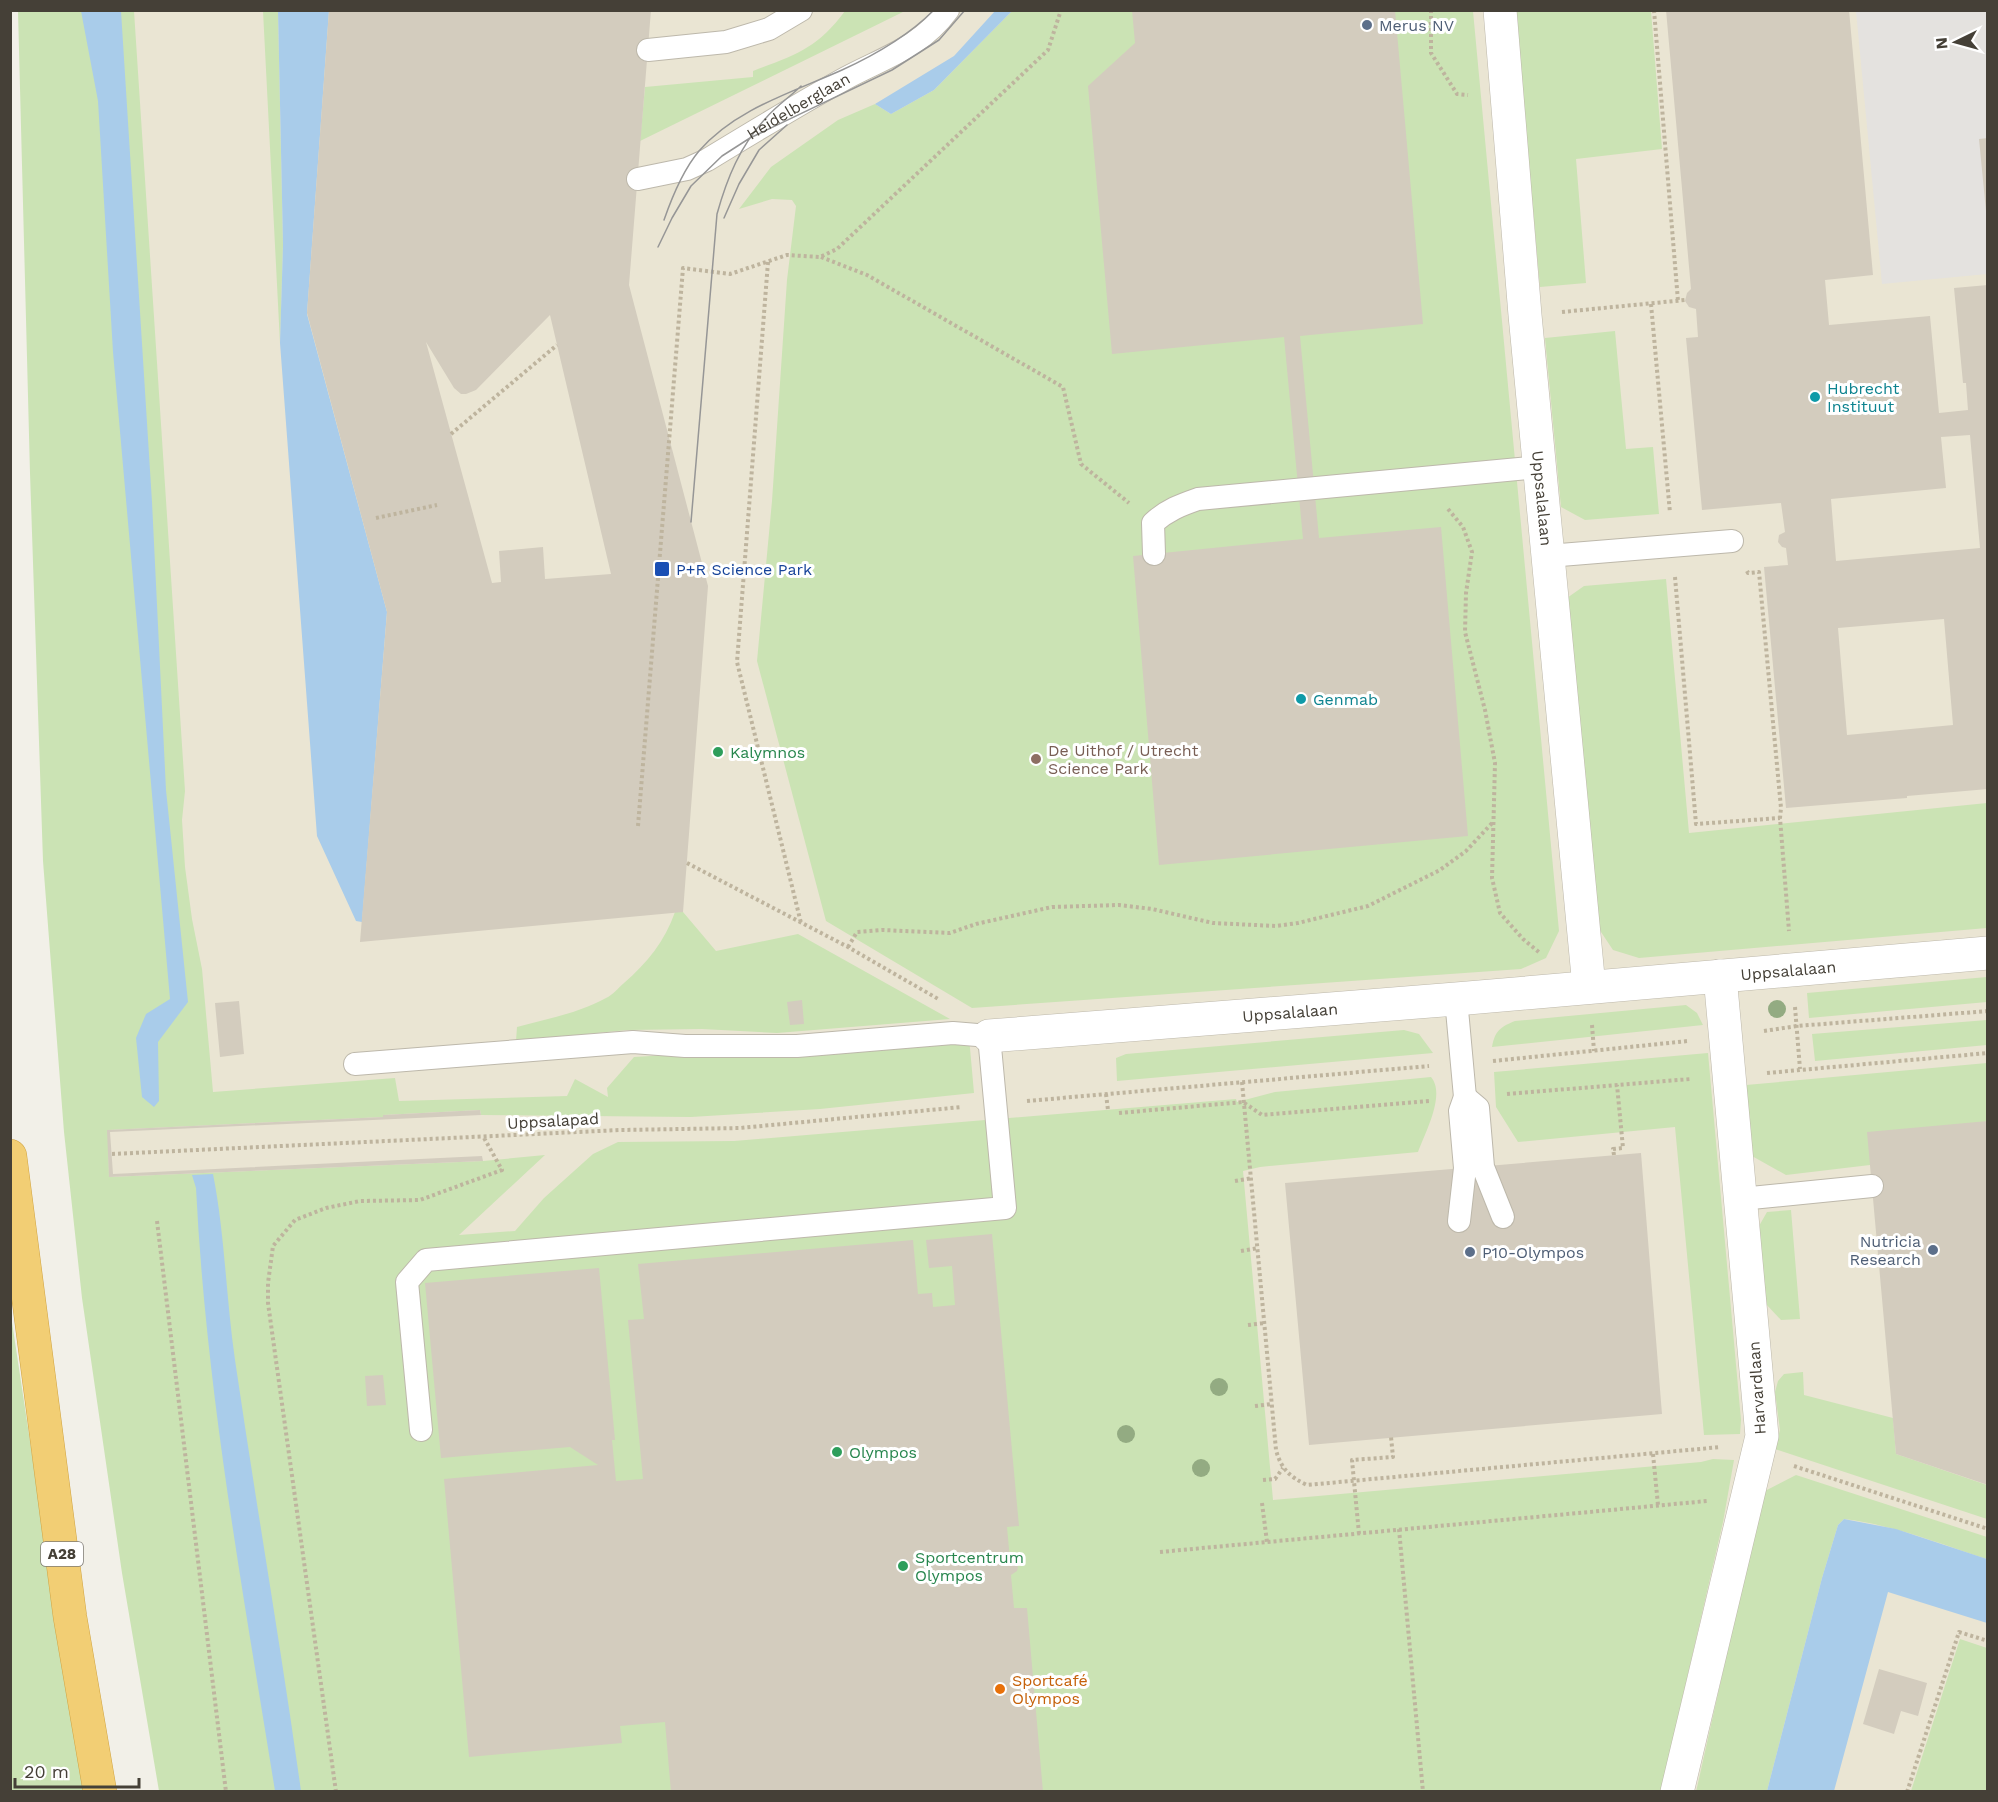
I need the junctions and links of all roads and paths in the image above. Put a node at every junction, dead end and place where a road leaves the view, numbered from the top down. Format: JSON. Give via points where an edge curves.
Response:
{"nodes":[{"id":1,"x":801,"y":10,"type":"edge"},
{"id":2,"x":948,"y":10,"type":"edge"},
{"id":3,"x":1061,"y":10,"type":"edge"},
{"id":4,"x":1431,"y":10,"type":"edge"},
{"id":5,"x":1500,"y":10,"type":"edge"},
{"id":6,"x":1654,"y":10,"type":"edge"},
{"id":7,"x":648,"y":50,"type":"dead end"},
{"id":8,"x":1507,"y":100,"type":"junction"},
{"id":9,"x":638,"y":179,"type":"dead end"},
{"id":10,"x":820,"y":257,"type":"junction"},
{"id":11,"x":768,"y":262,"type":"junction"},
{"id":12,"x":1685,"y":300,"type":"dead end"},
{"id":13,"x":1678,"y":301,"type":"junction"},
{"id":14,"x":1651,"y":304,"type":"junction"},
{"id":15,"x":1525,"y":315,"type":"junction"},
{"id":16,"x":557,"y":345,"type":"dead end"},
{"id":17,"x":451,"y":434,"type":"dead end"},
{"id":18,"x":1540,"y":467,"type":"junction"},
{"id":19,"x":1423,"y":478,"type":"junction"},
{"id":20,"x":437,"y":505,"type":"dead end"},
{"id":21,"x":376,"y":518,"type":"dead end"},
{"id":22,"x":1153,"y":523,"type":"junction"},
{"id":23,"x":1731,"y":541,"type":"joint"},
{"id":24,"x":1672,"y":546,"type":"junction"},
{"id":25,"x":1154,"y":554,"type":"dead end"},
{"id":26,"x":1548,"y":556,"type":"junction"},
{"id":27,"x":1779,"y":818,"type":"junction"},
{"id":28,"x":1494,"y":821,"type":"junction"},
{"id":29,"x":638,"y":826,"type":"dead end"},
{"id":30,"x":687,"y":863,"type":"dead end"},
{"id":31,"x":801,"y":922,"type":"junction"},
{"id":32,"x":848,"y":947,"type":"junction"},
{"id":33,"x":1988,"y":953,"type":"edge"},
{"id":34,"x":1792,"y":970,"type":"junction"},
{"id":35,"x":1720,"y":976,"type":"junction"},
{"id":36,"x":1589,"y":987,"type":"junction"},
{"id":37,"x":1456,"y":999,"type":"junction"},
{"id":38,"x":1988,"y":1011,"type":"edge"},
{"id":39,"x":1797,"y":1026,"type":"junction"},
{"id":40,"x":989,"y":1036,"type":"junction"},
{"id":41,"x":1725,"y":1036,"type":"junction"},
{"id":42,"x":1492,"y":1061,"type":"dead end"},
{"id":43,"x":355,"y":1064,"type":"dead end"},
{"id":44,"x":1433,"y":1065,"type":"dead end"},
{"id":45,"x":1800,"y":1070,"type":"dead end"},
{"id":46,"x":1242,"y":1083,"type":"junction"},
{"id":47,"x":1617,"y":1085,"type":"dead end"},
{"id":48,"x":1106,"y":1094,"type":"junction"},
{"id":49,"x":1466,"y":1097,"type":"junction"},
{"id":50,"x":1437,"y":1100,"type":"dead end"},
{"id":51,"x":1243,"y":1102,"type":"junction"},
{"id":52,"x":995,"y":1104,"type":"junction"},
{"id":53,"x":1108,"y":1110,"type":"dead end"},
{"id":54,"x":1119,"y":1113,"type":"dead end"},
{"id":55,"x":483,"y":1136,"type":"junction"},
{"id":56,"x":112,"y":1154,"type":"dead end"},
{"id":57,"x":1614,"y":1155,"type":"dead end"},
{"id":58,"x":10,"y":1156,"type":"edge"},
{"id":59,"x":1252,"y":1178,"type":"junction"},
{"id":60,"x":1235,"y":1181,"type":"dead end"},
{"id":61,"x":1872,"y":1186,"type":"dead end"},
{"id":62,"x":1741,"y":1199,"type":"junction"},
{"id":63,"x":1503,"y":1217,"type":"dead end"},
{"id":64,"x":157,"y":1221,"type":"dead end"},
{"id":65,"x":1460,"y":1221,"type":"dead end"},
{"id":66,"x":1258,"y":1248,"type":"junction"},
{"id":67,"x":1241,"y":1251,"type":"dead end"},
{"id":68,"x":1265,"y":1323,"type":"junction"},
{"id":69,"x":1248,"y":1325,"type":"dead end"},
{"id":70,"x":1272,"y":1404,"type":"junction"},
{"id":71,"x":1255,"y":1406,"type":"dead end"},
{"id":72,"x":421,"y":1431,"type":"dead end"},
{"id":73,"x":1391,"y":1437,"type":"dead end"},
{"id":74,"x":1653,"y":1454,"type":"junction"},
{"id":75,"x":1758,"y":1454,"type":"junction"},
{"id":76,"x":1283,"y":1468,"type":"junction"},
{"id":77,"x":1263,"y":1480,"type":"dead end"},
{"id":78,"x":1354,"y":1482,"type":"junction"},
{"id":79,"x":1747,"y":1498,"type":"junction"},
{"id":80,"x":1262,"y":1503,"type":"dead end"},
{"id":81,"x":1658,"y":1505,"type":"junction"},
{"id":82,"x":1399,"y":1529,"type":"junction"},
{"id":83,"x":1988,"y":1529,"type":"edge"},
{"id":84,"x":1359,"y":1534,"type":"junction"},
{"id":85,"x":1267,"y":1542,"type":"junction"},
{"id":86,"x":1160,"y":1552,"type":"dead end"},
{"id":87,"x":1988,"y":1641,"type":"edge"},
{"id":88,"x":100,"y":1791,"type":"edge"},
{"id":89,"x":226,"y":1791,"type":"edge"},
{"id":90,"x":336,"y":1791,"type":"edge"},
{"id":91,"x":1423,"y":1791,"type":"edge"},
{"id":92,"x":1677,"y":1791,"type":"edge"},
{"id":93,"x":1907,"y":1791,"type":"edge"}],
"edges":[{"from":1,"to":7,"type":"lane","via":[[769,29],[726,42]]},
{"from":2,"to":9,"type":"lane","name":"Heidelberglaan","via":[[938,24],[909,48],[847,78],[707,160],[687,169]]},
{"from":3,"to":10,"type":"path","via":[[1048,50],[837,249]]},
{"from":4,"to":8,"type":"path","via":[[1431,53],[1457,94]]},
{"from":5,"to":8,"type":"street","name":"Uppsalalaan"},
{"from":6,"to":13,"type":"path"},
{"from":8,"to":15,"type":"street","name":"Uppsalalaan"},
{"from":10,"to":11,"type":"path","via":[[787,255]]},
{"from":10,"to":22,"type":"path","via":[[867,275],[1063,387],[1081,464]]},
{"from":11,"to":29,"type":"path","via":[[730,274],[683,268]]},
{"from":11,"to":31,"type":"path","via":[[737,662]]},
{"from":12,"to":13,"type":"path"},
{"from":13,"to":14,"type":"path"},
{"from":14,"to":15,"type":"path"},
{"from":14,"to":24,"type":"path"},
{"from":15,"to":18,"type":"street","name":"Uppsalalaan"},
{"from":16,"to":17,"type":"path"},
{"from":18,"to":19,"type":"lane"},
{"from":18,"to":26,"type":"street","name":"Uppsalalaan"},
{"from":19,"to":22,"type":"lane","via":[[1198,499],[1175,507]]},
{"from":19,"to":28,"type":"path","via":[[1463,527],[1472,552],[1465,632],[1495,763]]},
{"from":20,"to":21,"type":"path"},
{"from":22,"to":25,"type":"lane"},
{"from":23,"to":24,"type":"lane"},
{"from":23,"to":27,"type":"path","via":[[1748,573],[1759,572]]},
{"from":24,"to":26,"type":"lane"},
{"from":24,"to":27,"type":"path","via":[[1696,824]]},
{"from":26,"to":36,"type":"street","name":"Uppsalalaan"},
{"from":27,"to":34,"type":"path"},
{"from":28,"to":32,"type":"path","via":[[1466,851],[1440,870],[1368,906],[1299,923],[1213,923],[1119,905],[1052,907],[950,933],[857,932]]},
{"from":28,"to":36,"type":"path","via":[[1492,878],[1500,913],[1523,939]]},
{"from":30,"to":31,"type":"path"},
{"from":31,"to":32,"type":"path"},
{"from":32,"to":40,"type":"path","via":[[970,1018]]},
{"from":33,"to":34,"type":"street","name":"Uppsalalaan"},
{"from":34,"to":35,"type":"street","name":"Uppsalalaan"},
{"from":34,"to":39,"type":"path"},
{"from":35,"to":36,"type":"street","name":"Uppsalalaan"},
{"from":35,"to":41,"type":"street","name":"Harvardlaan"},
{"from":36,"to":37,"type":"street","name":"Uppsalalaan"},
{"from":37,"to":40,"type":"street","name":"Uppsalalaan"},
{"from":37,"to":49,"type":"lane"},
{"from":38,"to":39,"type":"path"},
{"from":39,"to":41,"type":"path"},
{"from":39,"to":45,"type":"path"},
{"from":40,"to":43,"type":"lane","via":[[954,1033],[797,1047],[633,1042]]},
{"from":40,"to":52,"type":"lane"},
{"from":41,"to":42,"type":"path"},
{"from":41,"to":62,"type":"street","name":"Harvardlaan"},
{"from":44,"to":46,"type":"path","name":"Uppsalapad"},
{"from":46,"to":48,"type":"path","name":"Uppsalapad"},
{"from":46,"to":51,"type":"path"},
{"from":47,"to":57,"type":"path","via":[[1623,1148],[1613,1149]]},
{"from":48,"to":52,"type":"path","name":"Uppsalapad"},
{"from":48,"to":53,"type":"path"},
{"from":49,"to":63,"type":"lane","via":[[1478,1108],[1484,1167]]},
{"from":49,"to":65,"type":"lane","via":[[1460,1111],[1465,1168]]},
{"from":50,"to":51,"type":"path","via":[[1262,1115]]},
{"from":51,"to":54,"type":"path"},
{"from":51,"to":59,"type":"path"},
{"from":52,"to":55,"type":"path","name":"Uppsalapad","via":[[740,1128]]},
{"from":52,"to":72,"type":"lane","via":[[1005,1208],[426,1260],[407,1282]]},
{"from":55,"to":56,"type":"path","name":"Uppsalapad"},
{"from":55,"to":90,"type":"path","via":[[502,1170],[420,1200],[360,1202],[326,1208],[295,1220],[273,1246],[268,1304]]},
{"from":58,"to":88,"type":"highway","number":"A28","via":[[70,1617]]},
{"from":59,"to":60,"type":"path"},
{"from":59,"to":66,"type":"path"},
{"from":61,"to":62,"type":"lane"},
{"from":62,"to":75,"type":"street","name":"Harvardlaan","via":[[1761,1420]]},
{"from":64,"to":89,"type":"path"},
{"from":66,"to":67,"type":"path"},
{"from":66,"to":68,"type":"path"},
{"from":68,"to":69,"type":"path"},
{"from":68,"to":70,"type":"path"},
{"from":70,"to":71,"type":"path"},
{"from":70,"to":76,"type":"path","via":[[1276,1450]]},
{"from":73,"to":78,"type":"path","via":[[1393,1457],[1352,1460]]},
{"from":74,"to":75,"type":"path","via":[[1723,1446]]},
{"from":74,"to":78,"type":"path"},
{"from":74,"to":81,"type":"path"},
{"from":75,"to":79,"type":"street","name":"Harvardlaan"},
{"from":75,"to":83,"type":"path"},
{"from":76,"to":77,"type":"path","via":[[1275,1479]]},
{"from":76,"to":78,"type":"path","via":[[1289,1476],[1307,1485]]},
{"from":78,"to":84,"type":"path"},
{"from":79,"to":81,"type":"path"},
{"from":79,"to":92,"type":"street","name":"Harvardlaan"},
{"from":80,"to":85,"type":"path"},
{"from":81,"to":82,"type":"path"},
{"from":82,"to":84,"type":"path"},
{"from":82,"to":91,"type":"path"},
{"from":84,"to":85,"type":"path"},
{"from":85,"to":86,"type":"path"},
{"from":87,"to":93,"type":"path","via":[[1959,1632]]}]}
